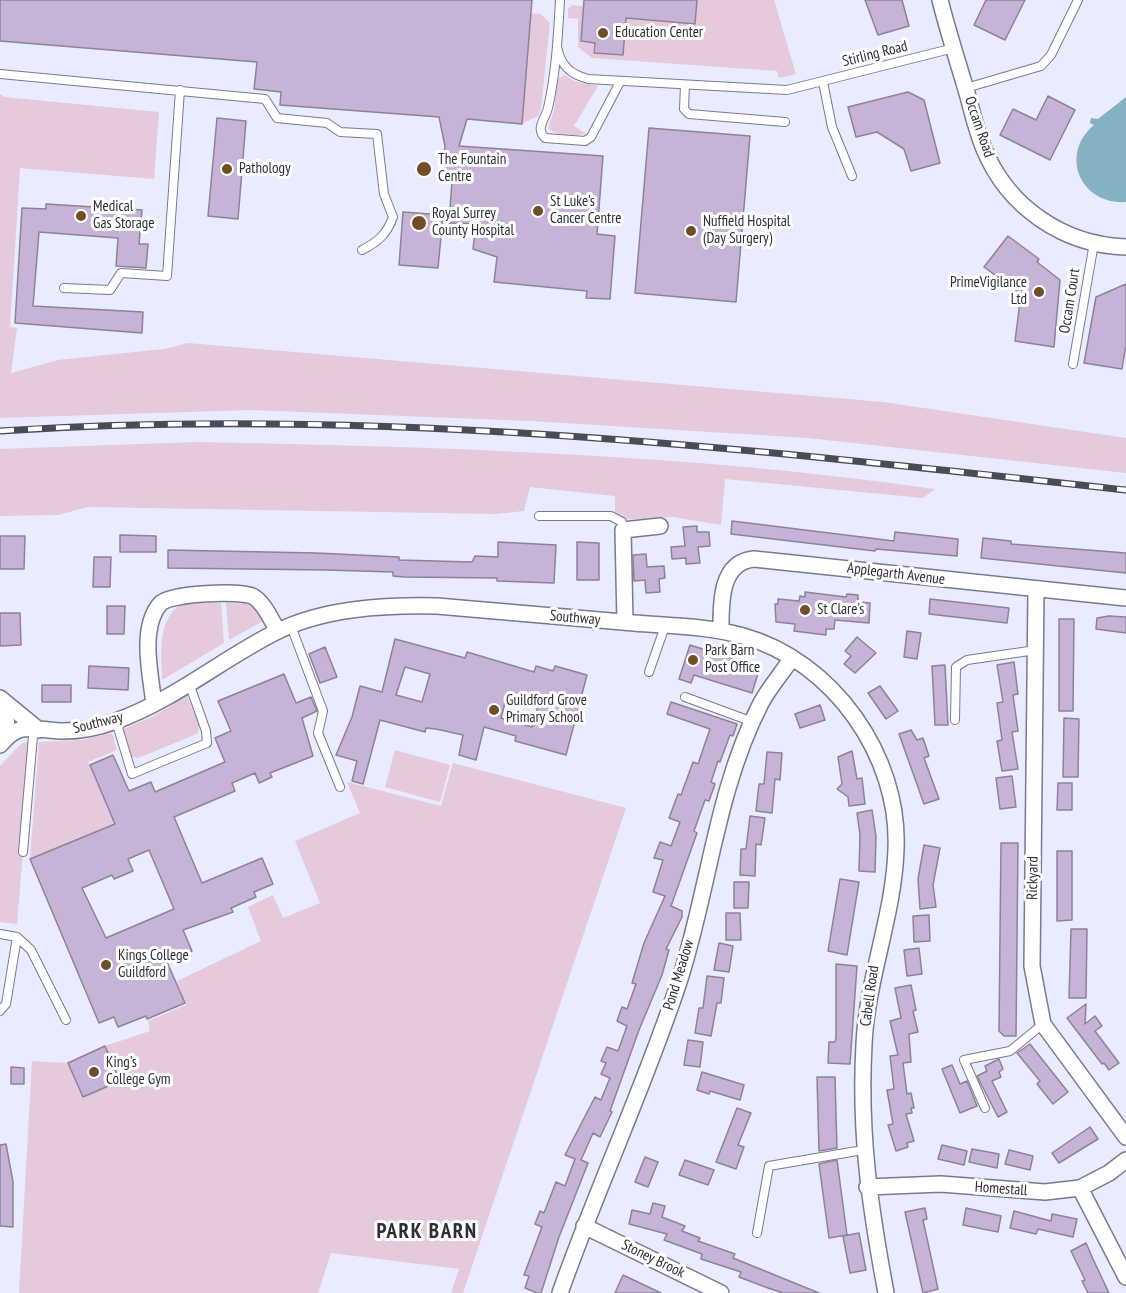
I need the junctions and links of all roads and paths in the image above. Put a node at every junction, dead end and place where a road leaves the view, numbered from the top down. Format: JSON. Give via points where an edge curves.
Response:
{"nodes":[{"id":1,"x":560,"y":0,"type":"edge"},
{"id":2,"x":940,"y":0,"type":"edge"},
{"id":3,"x":1077,"y":0,"type":"edge"},
{"id":4,"x":557,"y":47,"type":"junction"},
{"id":5,"x":954,"y":48,"type":"junction"},
{"id":6,"x":0,"y":74,"type":"edge"},
{"id":7,"x":620,"y":81,"type":"junction"},
{"id":8,"x":823,"y":82,"type":"junction"},
{"id":9,"x":685,"y":85,"type":"junction"},
{"id":10,"x":966,"y":87,"type":"junction"},
{"id":11,"x":180,"y":90,"type":"junction"},
{"id":12,"x":785,"y":122,"type":"dead end"},
{"id":13,"x":852,"y":176,"type":"dead end"},
{"id":14,"x":1094,"y":243,"type":"junction"},
{"id":15,"x":1126,"y":247,"type":"edge"},
{"id":16,"x":362,"y":250,"type":"dead end"},
{"id":17,"x":64,"y":288,"type":"dead end"},
{"id":18,"x":1073,"y":364,"type":"dead end"},
{"id":19,"x":539,"y":516,"type":"dead end"},
{"id":20,"x":660,"y":526,"type":"dead end"},
{"id":21,"x":623,"y":530,"type":"junction"},
{"id":22,"x":1036,"y":590,"type":"junction"},
{"id":23,"x":1126,"y":598,"type":"edge"},
{"id":24,"x":626,"y":622,"type":"junction"},
{"id":25,"x":665,"y":626,"type":"junction"},
{"id":26,"x":284,"y":629,"type":"junction"},
{"id":27,"x":721,"y":631,"type":"junction"},
{"id":28,"x":1036,"y":650,"type":"junction"},
{"id":29,"x":792,"y":658,"type":"junction"},
{"id":30,"x":649,"y":672,"type":"dead end"},
{"id":31,"x":189,"y":683,"type":"junction"},
{"id":32,"x":685,"y":697,"type":"dead end"},
{"id":33,"x":0,"y":698,"type":"edge"},
{"id":34,"x":0,"y":703,"type":"edge"},
{"id":35,"x":154,"y":704,"type":"junction"},
{"id":36,"x":850,"y":709,"type":"joint"},
{"id":37,"x":955,"y":720,"type":"dead end"},
{"id":38,"x":116,"y":721,"type":"junction"},
{"id":39,"x":753,"y":722,"type":"junction"},
{"id":40,"x":39,"y":730,"type":"junction"},
{"id":41,"x":0,"y":740,"type":"edge"},
{"id":42,"x":0,"y":745,"type":"edge"},
{"id":43,"x":340,"y":787,"type":"dead end"},
{"id":44,"x":23,"y":852,"type":"dead end"},
{"id":45,"x":0,"y":934,"type":"edge"},
{"id":46,"x":17,"y":937,"type":"junction"},
{"id":47,"x":0,"y":1011,"type":"edge"},
{"id":48,"x":66,"y":1020,"type":"dead end"},
{"id":49,"x":1043,"y":1024,"type":"junction"},
{"id":50,"x":985,"y":1108,"type":"dead end"},
{"id":51,"x":1126,"y":1137,"type":"edge"},
{"id":52,"x":863,"y":1150,"type":"junction"},
{"id":53,"x":1126,"y":1160,"type":"edge"},
{"id":54,"x":867,"y":1187,"type":"junction"},
{"id":55,"x":1080,"y":1188,"type":"junction"},
{"id":56,"x":584,"y":1226,"type":"junction"},
{"id":57,"x":757,"y":1233,"type":"dead end"},
{"id":58,"x":1126,"y":1277,"type":"edge"},
{"id":59,"x":560,"y":1293,"type":"edge"},
{"id":60,"x":721,"y":1293,"type":"edge"},
{"id":61,"x":886,"y":1293,"type":"edge"}],
"edges":[{"from":1,"to":4,"type":"lane"},
{"from":2,"to":5,"type":"street","name":"Occam Road"},
{"from":3,"to":10,"type":"lane","via":[[1051,55],[1041,66]]},
{"from":4,"to":7,"type":"lane","name":"Stirling Road","via":[[560,61],[578,76]]},
{"from":4,"to":7,"type":"lane","via":[[547,110],[540,127],[545,138],[585,141]]},
{"from":5,"to":8,"type":"lane","name":"Stirling Road"},
{"from":5,"to":10,"type":"street","name":"Occam Road"},
{"from":6,"to":11,"type":"lane"},
{"from":7,"to":9,"type":"lane","name":"Stirling Road"},
{"from":8,"to":9,"type":"lane","name":"Stirling Road","via":[[787,90]]},
{"from":8,"to":13,"type":"lane","via":[[832,128]]},
{"from":9,"to":12,"type":"lane","via":[[684,109],[689,114]]},
{"from":10,"to":14,"type":"street","name":"Occam Road","via":[[984,150],[1002,183],[1030,212],[1053,228]]},
{"from":11,"to":16,"type":"lane","via":[[265,99],[277,118],[327,123],[340,132],[377,134],[384,194],[393,217],[377,242]]},
{"from":11,"to":17,"type":"lane","via":[[167,276],[121,273],[110,291]]},
{"from":14,"to":15,"type":"street","name":"Occam Road"},
{"from":14,"to":18,"type":"lane","name":"Occam Court"},
{"from":19,"to":21,"type":"lane","via":[[611,516],[622,522]]},
{"from":20,"to":21,"type":"street"},
{"from":21,"to":24,"type":"street"},
{"from":22,"to":23,"type":"street","name":"Applegarth Avenue"},
{"from":22,"to":27,"type":"street","name":"Applegarth Avenue","via":[[747,560],[728,576],[721,600]]},
{"from":22,"to":28,"type":"street","name":"Rickyard"},
{"from":24,"to":25,"type":"street","name":"Southway"},
{"from":24,"to":26,"type":"street","name":"Southway","via":[[402,606],[347,611]]},
{"from":25,"to":27,"type":"street","name":"Southway"},
{"from":25,"to":30,"type":"lane"},
{"from":26,"to":31,"type":"street","name":"Southway"},
{"from":26,"to":35,"type":"street","via":[[251,595],[176,596],[160,604],[150,625]]},
{"from":26,"to":43,"type":"lane","via":[[323,711],[318,733]]},
{"from":27,"to":29,"type":"street","name":"Southway","via":[[743,636]]},
{"from":28,"to":37,"type":"lane","via":[[967,660],[956,667]]},
{"from":28,"to":49,"type":"street","name":"Rickyard","via":[[1032,966]]},
{"from":29,"to":36,"type":"street","name":"Southway","via":[[822,680]]},
{"from":29,"to":39,"type":"street","name":"Pond Meadow","via":[[761,702]]},
{"from":31,"to":35,"type":"street","name":"Southway"},
{"from":31,"to":38,"type":"lane","via":[[207,743],[132,774]]},
{"from":32,"to":39,"type":"lane"},
{"from":33,"to":40,"type":"street"},
{"from":34,"to":41,"type":"street","via":[[4,722]]},
{"from":35,"to":38,"type":"street","name":"Southway"},
{"from":36,"to":52,"type":"street","name":"Cabell Road","via":[[870,740],[886,781],[896,848],[894,878],[866,1018]]},
{"from":38,"to":40,"type":"street","name":"Southway","via":[[76,730]]},
{"from":39,"to":56,"type":"street","name":"Pond Meadow","via":[[733,768],[679,981]]},
{"from":40,"to":42,"type":"street","name":"Southway","via":[[14,732]]},
{"from":40,"to":44,"type":"lane","via":[[33,736]]},
{"from":45,"to":46,"type":"lane"},
{"from":46,"to":47,"type":"lane","via":[[6,1004]]},
{"from":46,"to":48,"type":"lane","via":[[31,950]]},
{"from":49,"to":50,"type":"lane","via":[[1010,1051],[964,1060]]},
{"from":49,"to":51,"type":"street","name":"Rickyard"},
{"from":52,"to":54,"type":"street","name":"Cabell Road"},
{"from":52,"to":57,"type":"lane","via":[[769,1166]]},
{"from":53,"to":55,"type":"street","name":"Homestall"},
{"from":54,"to":55,"type":"street","name":"Homestall","via":[[940,1184],[1045,1192]]},
{"from":54,"to":61,"type":"street","name":"Cabell Road"},
{"from":55,"to":58,"type":"street"},
{"from":56,"to":59,"type":"street","name":"Pond Meadow"},
{"from":56,"to":60,"type":"street","name":"Stoney Brook"}]}
